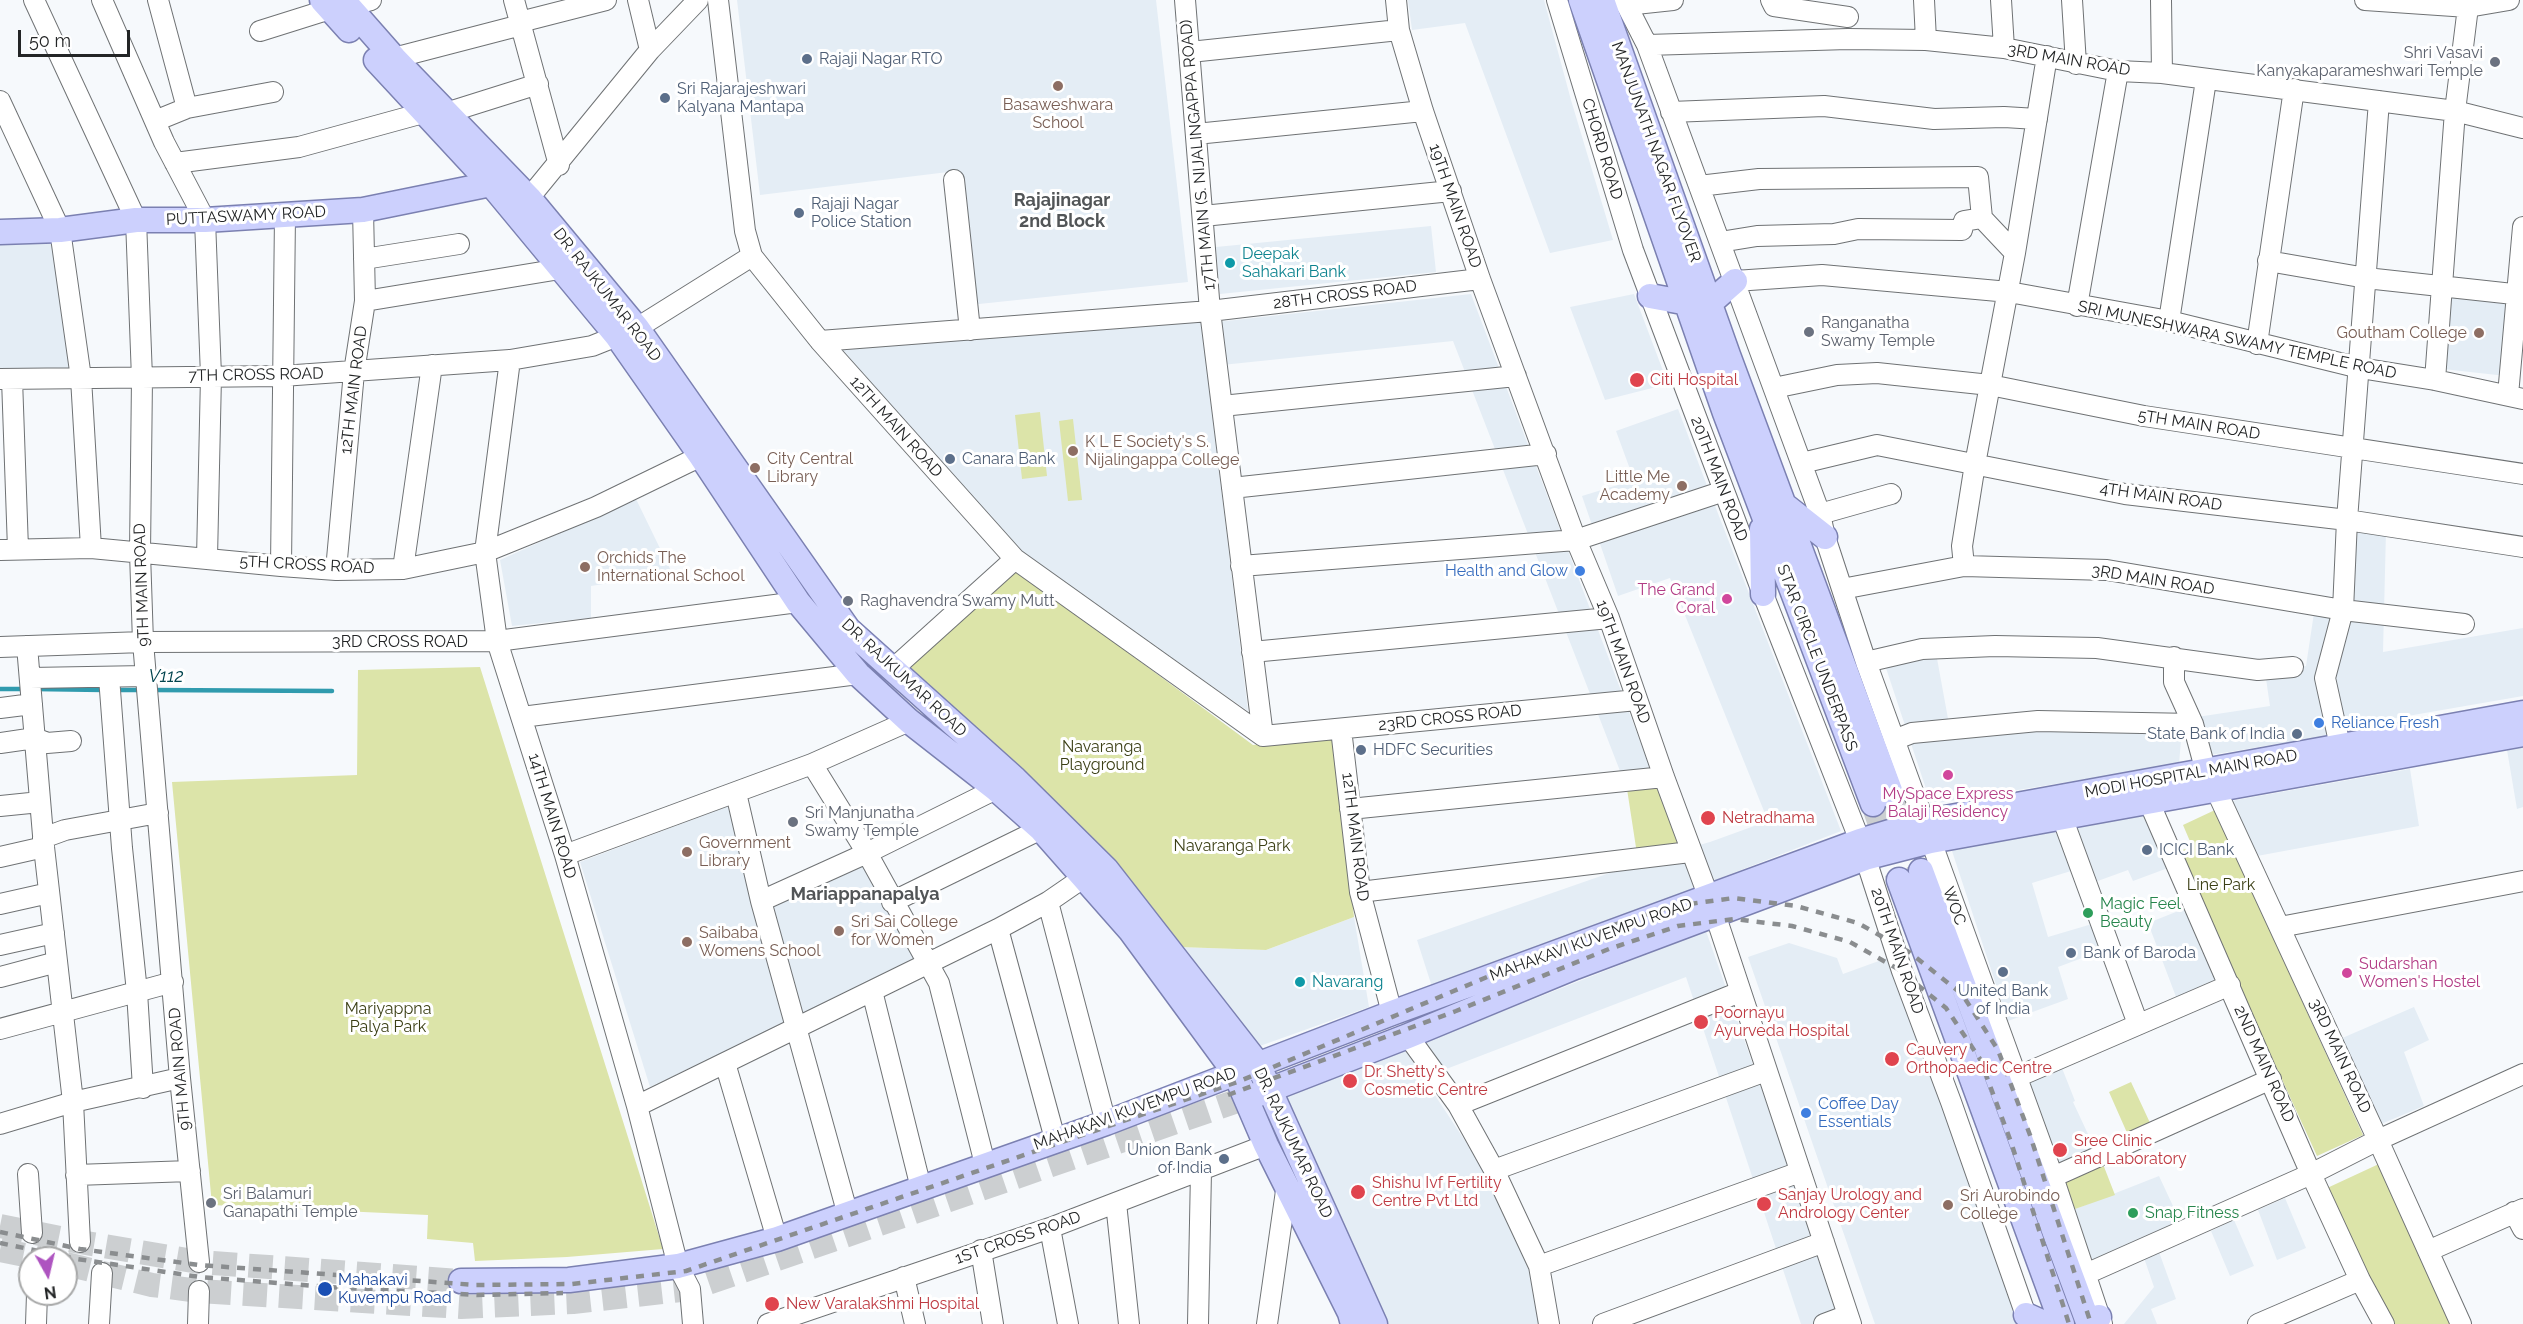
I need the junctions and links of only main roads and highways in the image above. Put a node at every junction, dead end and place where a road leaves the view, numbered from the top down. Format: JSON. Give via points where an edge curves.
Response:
{"nodes":[{"id":1,"x":1581,"y":0,"type":"edge"},
{"id":2,"x":1602,"y":0,"type":"edge"},
{"id":3,"x":336,"y":4,"type":"edge"},
{"id":4,"x":491,"y":184,"type":"junction"},
{"id":5,"x":0,"y":232,"type":"edge"},
{"id":6,"x":1675,"y":235,"type":"junction"},
{"id":7,"x":1735,"y":281,"type":"road end"},
{"id":8,"x":1650,"y":296,"type":"road end"},
{"id":9,"x":1699,"y":303,"type":"junction"},
{"id":10,"x":627,"y":332,"type":"junction"},
{"id":11,"x":1772,"y":508,"type":"junction"},
{"id":12,"x":1823,"y":525,"type":"road end"},
{"id":13,"x":1763,"y":594,"type":"road end"},
{"id":14,"x":2523,"y":713,"type":"edge"},
{"id":15,"x":2523,"y":734,"type":"edge"},
{"id":16,"x":2211,"y":781,"type":"junction"},
{"id":17,"x":1882,"y":800,"type":"tunnel mouth"},
{"id":18,"x":1927,"y":832,"type":"junction"},
{"id":19,"x":1863,"y":849,"type":"joint"},
{"id":20,"x":1093,"y":871,"type":"junction"},
{"id":21,"x":1712,"y":905,"type":"junction"},
{"id":22,"x":1258,"y":1064,"type":"junction"},
{"id":23,"x":1235,"y":1073,"type":"junction"},
{"id":24,"x":1270,"y":1090,"type":"junction"},
{"id":25,"x":1246,"y":1098,"type":"junction"},
{"id":26,"x":461,"y":1281,"type":"tunnel mouth"},
{"id":27,"x":2096,"y":1321,"type":"edge"},
{"id":28,"x":1353,"y":1324,"type":"edge"},
{"id":29,"x":1375,"y":1324,"type":"edge"},
{"id":30,"x":2062,"y":1324,"type":"edge"}],
"edges":[{"from":1,"to":6,"type":"main road","name":"MANJUNATH NAGAR FLYOVER"},
{"from":2,"to":6,"type":"main road","name":"MANJUNATH NAGAR FLYOVER"},
{"from":3,"to":4,"type":"main road","name":"DR. RAJKUMAR ROAD","via":[[423,113]]},
{"from":3,"to":10,"type":"main road","name":"DR. RAJKUMAR ROAD","via":[[394,57],[530,198]]},
{"from":4,"to":5,"type":"main road","name":"PUTTASWAMY ROAD","via":[[363,210],[205,220],[136,220],[60,230]]},
{"from":4,"to":10,"type":"main road","name":"DR. RAJKUMAR ROAD","via":[[560,269]]},
{"from":6,"to":9,"type":"main road","name":"MANJUNATH NAGAR FLYOVER"},
{"from":7,"to":9,"type":"main road"},
{"from":8,"to":9,"type":"main road"},
{"from":9,"to":11,"type":"main road"},
{"from":10,"to":20,"type":"main road","name":"DR. RAJKUMAR ROAD","via":[[848,629],[1015,779]]},
{"from":10,"to":20,"type":"main road","name":"DR. RAJKUMAR ROAD","via":[[701,456],[798,602],[858,674],[909,721]]},
{"from":11,"to":12,"type":"main road"},
{"from":11,"to":13,"type":"main road"},
{"from":11,"to":17,"type":"main road","name":"STAR CIRCLE UNDERPASS"},
{"from":14,"to":16,"type":"main road","name":"MODI HOSPITAL MAIN ROAD","via":[[2340,746]]},
{"from":15,"to":16,"type":"main road","name":"MODI HOSPITAL MAIN ROAD"},
{"from":16,"to":18,"type":"main road","name":"MODI HOSPITAL MAIN ROAD"},
{"from":16,"to":18,"type":"main road","name":"MODI HOSPITAL MAIN ROAD","via":[[2149,802],[2062,817]]},
{"from":18,"to":19,"type":"main road","name":"MODI HOSPITAL MAIN ROAD"},
{"from":19,"to":21,"type":"main road","name":"MAHAKAVI KUVEMPU ROAD"},
{"from":20,"to":22,"type":"main road","name":"DR. RAJKUMAR ROAD"},
{"from":20,"to":23,"type":"main road","name":"DR. RAJKUMAR ROAD","via":[[1130,930]]},
{"from":21,"to":22,"type":"main road","name":"MAHAKAVI KUVEMPU ROAD","via":[[1392,1013]]},
{"from":21,"to":24,"type":"main road","name":"MAHAKAVI KUVEMPU ROAD","via":[[1575,967]]},
{"from":22,"to":23,"type":"main road","name":"MAHAKAVI KUVEMPU ROAD"},
{"from":22,"to":24,"type":"main road","name":"DR. RAJKUMAR ROAD"},
{"from":23,"to":25,"type":"main road","name":"DR. RAJKUMAR ROAD"},
{"from":23,"to":26,"type":"main road","name":"MAHAKAVI KUVEMPU ROAD","via":[[848,1215],[678,1266],[569,1280]]},
{"from":24,"to":25,"type":"main road","name":"MAHAKAVI KUVEMPU ROAD"},
{"from":24,"to":29,"type":"main road","name":"DR. RAJKUMAR ROAD"},
{"from":25,"to":28,"type":"main road","name":"DR. RAJKUMAR ROAD"},
{"from":27,"to":30,"type":"main road","via":[[1910,875]]}]}
